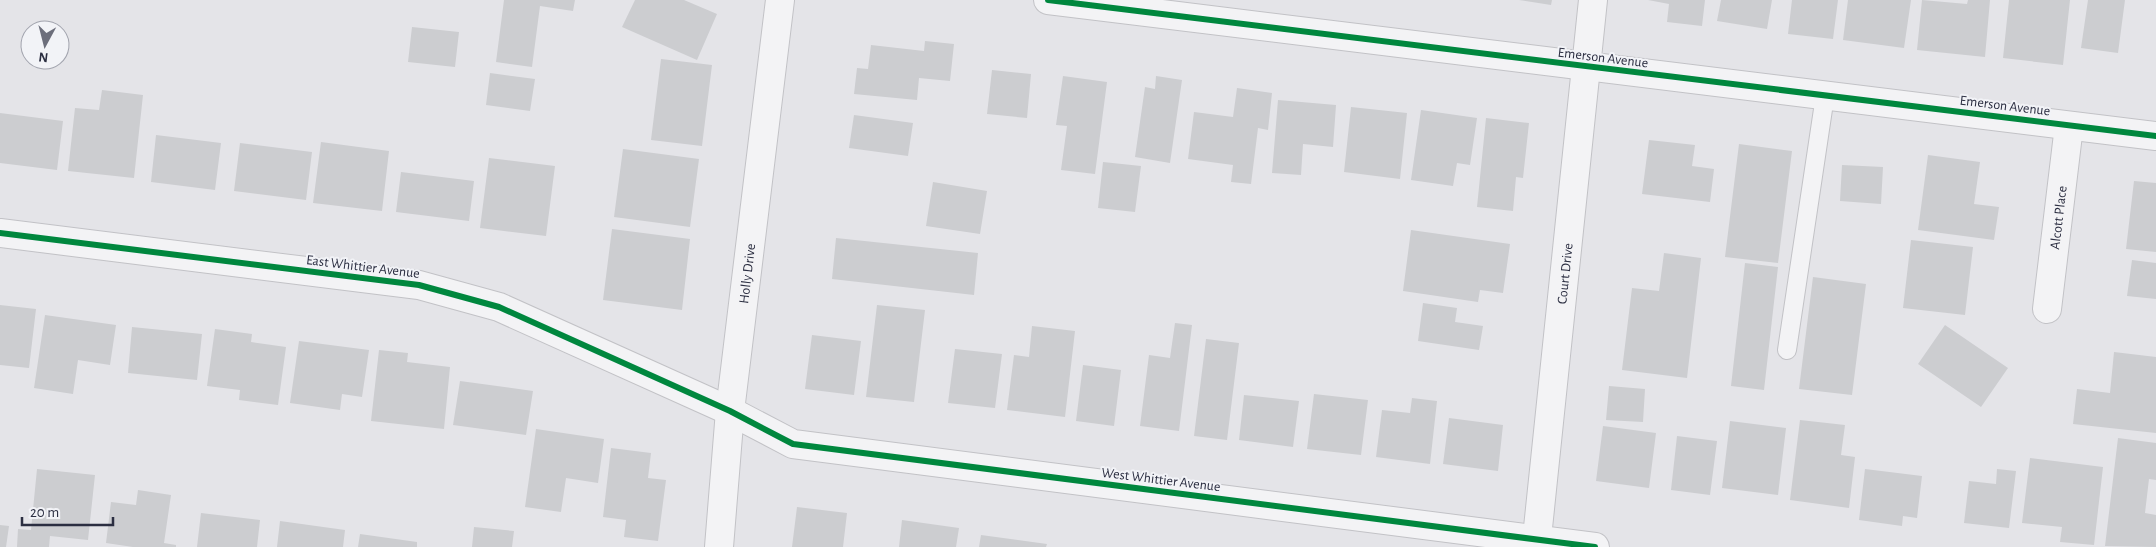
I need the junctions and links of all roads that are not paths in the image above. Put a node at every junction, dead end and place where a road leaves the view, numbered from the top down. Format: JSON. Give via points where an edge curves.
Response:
{"nodes":[{"id":1,"x":780,"y":0,"type":"edge"},
{"id":2,"x":1048,"y":0,"type":"edge"},
{"id":3,"x":1592,"y":0,"type":"edge"},
{"id":4,"x":1585,"y":67,"type":"junction"},
{"id":5,"x":1825,"y":96,"type":"junction"},
{"id":6,"x":2069,"y":126,"type":"junction"},
{"id":7,"x":2156,"y":136,"type":"edge"},
{"id":8,"x":0,"y":233,"type":"edge"},
{"id":9,"x":2047,"y":309,"type":"dead end"},
{"id":10,"x":1787,"y":350,"type":"dead end"},
{"id":11,"x":730,"y":411,"type":"junction"},
{"id":12,"x":1537,"y":544,"type":"edge"},
{"id":13,"x":719,"y":547,"type":"edge"},
{"id":14,"x":1595,"y":547,"type":"edge"}],
"edges":[{"from":1,"to":11,"type":"street","name":"Holly Drive"},
{"from":2,"to":4,"type":"street","name":"Emerson Avenue"},
{"from":3,"to":4,"type":"street","name":"Court Drive"},
{"from":4,"to":5,"type":"street","name":"Emerson Avenue"},
{"from":4,"to":12,"type":"street","name":"Court Drive"},
{"from":5,"to":6,"type":"street","name":"Emerson Avenue"},
{"from":5,"to":10,"type":"lane"},
{"from":6,"to":7,"type":"street","name":"Emerson Avenue"},
{"from":6,"to":9,"type":"street","name":"Alcott Place"},
{"from":8,"to":11,"type":"street","name":"East Whittier Avenue","via":[[419,285],[498,307]]},
{"from":11,"to":12,"type":"street","name":"West Whittier Avenue","via":[[793,444]]},
{"from":11,"to":13,"type":"street","name":"Holly Drive"},
{"from":12,"to":14,"type":"street","name":"West Whittier Avenue"}]}
